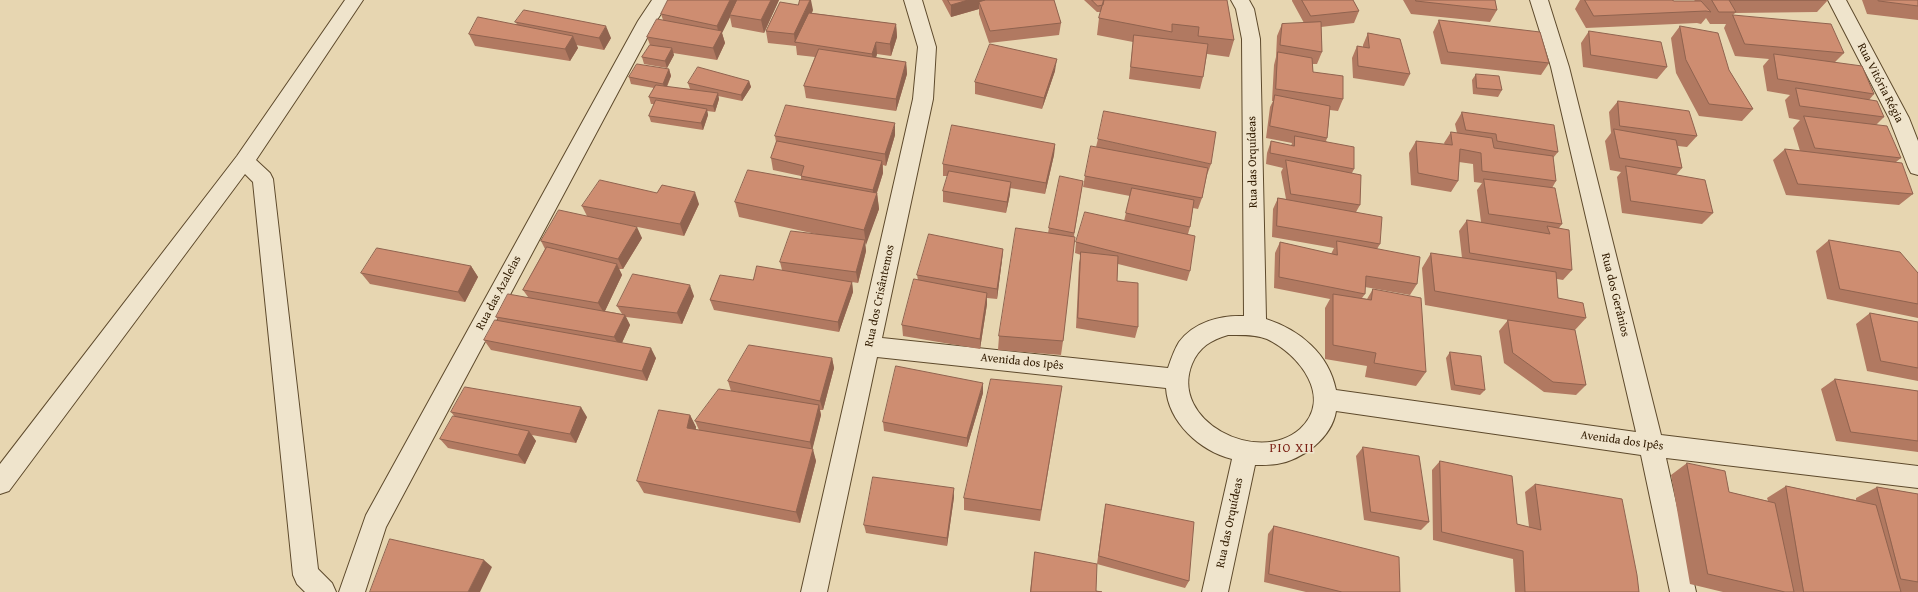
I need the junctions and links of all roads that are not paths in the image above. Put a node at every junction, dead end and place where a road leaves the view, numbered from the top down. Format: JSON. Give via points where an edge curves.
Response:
{"nodes":[{"id":1,"x":354,"y":0,"type":"edge"},
{"id":2,"x":661,"y":0,"type":"edge"},
{"id":3,"x":913,"y":0,"type":"edge"},
{"id":4,"x":1240,"y":0,"type":"edge"},
{"id":5,"x":1539,"y":0,"type":"edge"},
{"id":6,"x":1837,"y":0,"type":"edge"},
{"id":7,"x":1899,"y":118,"type":"junction"},
{"id":8,"x":1918,"y":120,"type":"edge"},
{"id":9,"x":244,"y":161,"type":"junction"},
{"id":10,"x":1918,"y":167,"type":"edge"},
{"id":11,"x":1255,"y":325,"type":"junction"},
{"id":12,"x":869,"y":346,"type":"junction"},
{"id":13,"x":1176,"y":379,"type":"junction"},
{"id":14,"x":1326,"y":399,"type":"junction"},
{"id":15,"x":1651,"y":445,"type":"junction"},
{"id":16,"x":1245,"y":454,"type":"junction"},
{"id":17,"x":1918,"y":477,"type":"edge"},
{"id":18,"x":0,"y":483,"type":"edge"},
{"id":19,"x":323,"y":592,"type":"edge"},
{"id":20,"x":352,"y":592,"type":"edge"},
{"id":21,"x":814,"y":592,"type":"edge"},
{"id":22,"x":1215,"y":592,"type":"edge"},
{"id":23,"x":1683,"y":592,"type":"edge"}],
"edges":[{"from":1,"to":9,"type":"street"},
{"from":2,"to":20,"type":"street","name":"Rua das Azaleias","via":[[647,21],[374,524]]},
{"from":3,"to":12,"type":"street","name":"Rua dos Crisântemos","via":[[927,47],[923,100]]},
{"from":4,"to":11,"type":"street","name":"Rua das Orquídeas","via":[[1245,9],[1251,39]]},
{"from":5,"to":15,"type":"street","name":"Rua dos Gerânios","via":[[1560,67]]},
{"from":6,"to":7,"type":"street","name":"Rua Vitória Régia"},
{"from":7,"to":8,"type":"street"},
{"from":7,"to":10,"type":"street","name":"Rua Vitória Régia"},
{"from":9,"to":18,"type":"street"},
{"from":9,"to":19,"type":"street","via":[[263,179],[306,575]]},
{"from":11,"to":13,"type":"street","via":[[1228,325],[1208,331],[1191,344],[1180,360]]},
{"from":11,"to":14,"type":"street","via":[[1274,331],[1294,343],[1311,359],[1322,378]]},
{"from":12,"to":13,"type":"street","name":"Avenida dos Ipês"},
{"from":12,"to":21,"type":"street","name":"Rua dos Crisântemos"},
{"from":13,"to":16,"type":"street","via":[[1179,399],[1188,417],[1203,434],[1223,446]]},
{"from":14,"to":15,"type":"street","name":"Avenida dos Ipês"},
{"from":14,"to":16,"type":"street","via":[[1322,420],[1311,437],[1293,449],[1270,455]]},
{"from":15,"to":17,"type":"street","name":"Avenida dos Ipês"},
{"from":15,"to":23,"type":"street","name":"Rua dos Gerânios"},
{"from":16,"to":22,"type":"street","name":"Rua das Orquídeas"}]}
